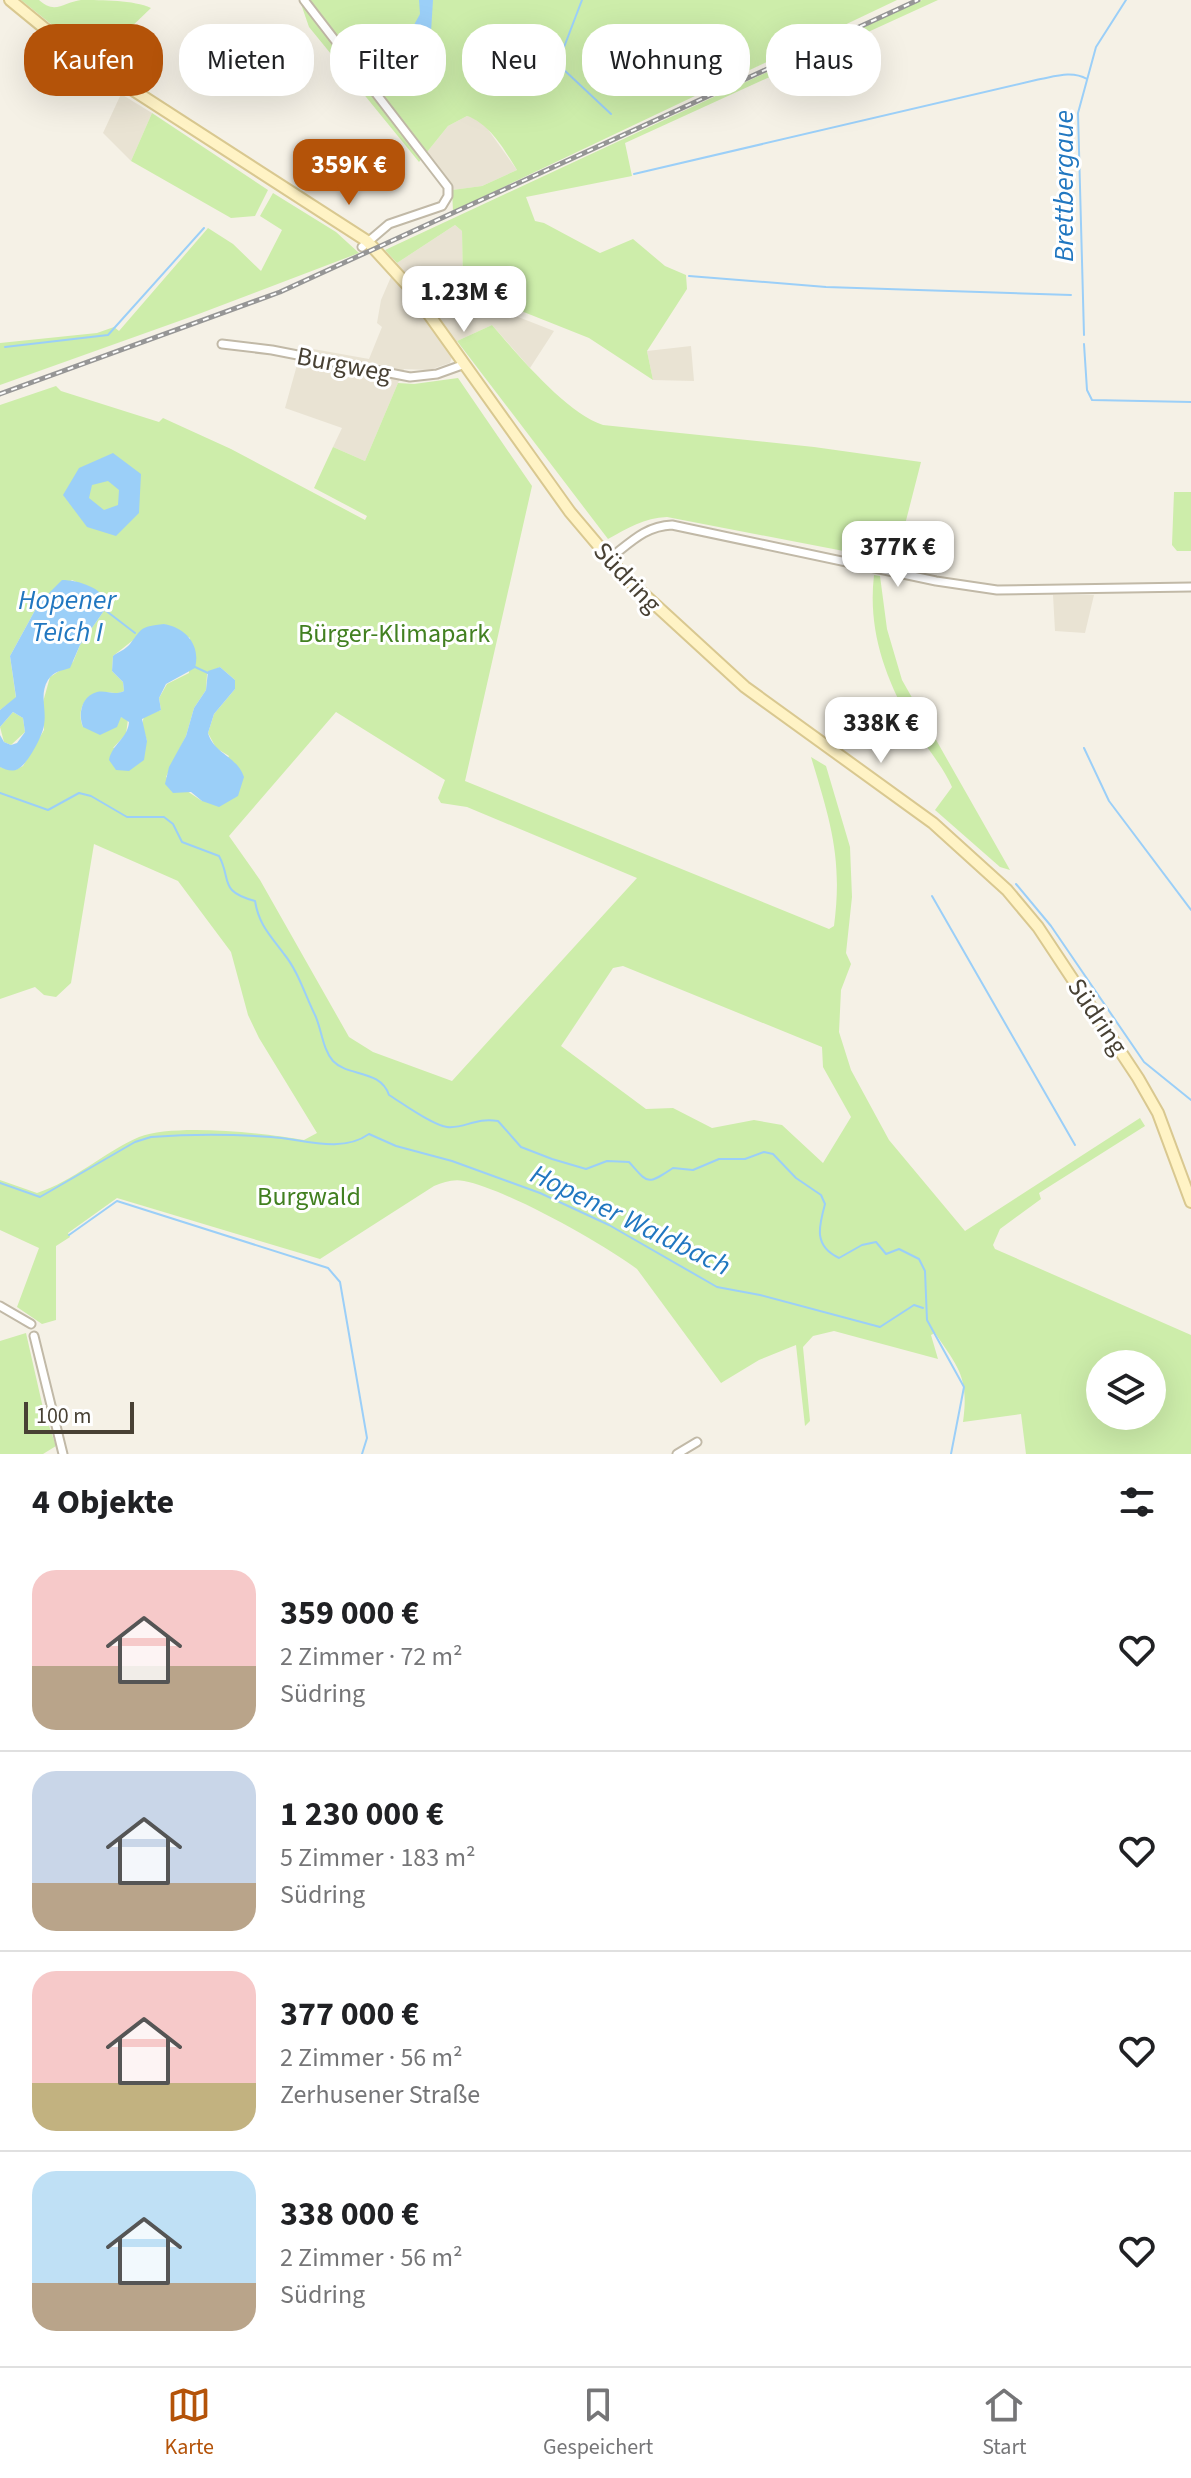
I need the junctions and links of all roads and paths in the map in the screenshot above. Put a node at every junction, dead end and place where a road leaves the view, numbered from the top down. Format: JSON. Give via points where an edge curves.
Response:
{"nodes":[{"id":1,"x":10,"y":0,"type":"edge"},
{"id":2,"x":304,"y":0,"type":"edge"},
{"id":3,"x":364,"y":244,"type":"junction"},
{"id":4,"x":467,"y":293,"type":"dead end"},
{"id":5,"x":420,"y":301,"type":"junction"},
{"id":6,"x":222,"y":344,"type":"dead end"},
{"id":7,"x":465,"y":364,"type":"junction"},
{"id":8,"x":609,"y":559,"type":"junction"},
{"id":9,"x":1191,"y":587,"type":"edge"},
{"id":10,"x":1191,"y":1202,"type":"edge"},
{"id":11,"x":0,"y":1306,"type":"edge"},
{"id":12,"x":31,"y":1324,"type":"dead end"},
{"id":13,"x":34,"y":1336,"type":"dead end"},
{"id":14,"x":697,"y":1442,"type":"dead end"},
{"id":15,"x":63,"y":1454,"type":"edge"},
{"id":16,"x":677,"y":1454,"type":"edge"}],
"edges":[{"from":1,"to":3,"type":"main road","name":"Südring","via":[[71,50]]},
{"from":2,"to":3,"type":"street","via":[[448,187],[442,206],[389,224]]},
{"from":3,"to":5,"type":"main road","name":"Südring"},
{"from":4,"to":5,"type":"street","via":[[440,292]]},
{"from":5,"to":7,"type":"main road","name":"Südring"},
{"from":6,"to":7,"type":"street","name":"Burgweg","via":[[410,377]]},
{"from":7,"to":8,"type":"main road","name":"Südring"},
{"from":8,"to":9,"type":"street","via":[[642,533],[672,525],[997,590]]},
{"from":8,"to":10,"type":"main road","name":"Südring","via":[[745,687],[933,823],[1007,890],[1038,927],[1138,1078],[1158,1113]]},
{"from":11,"to":12,"type":"street"},
{"from":13,"to":15,"type":"street"},
{"from":14,"to":16,"type":"street"}]}
